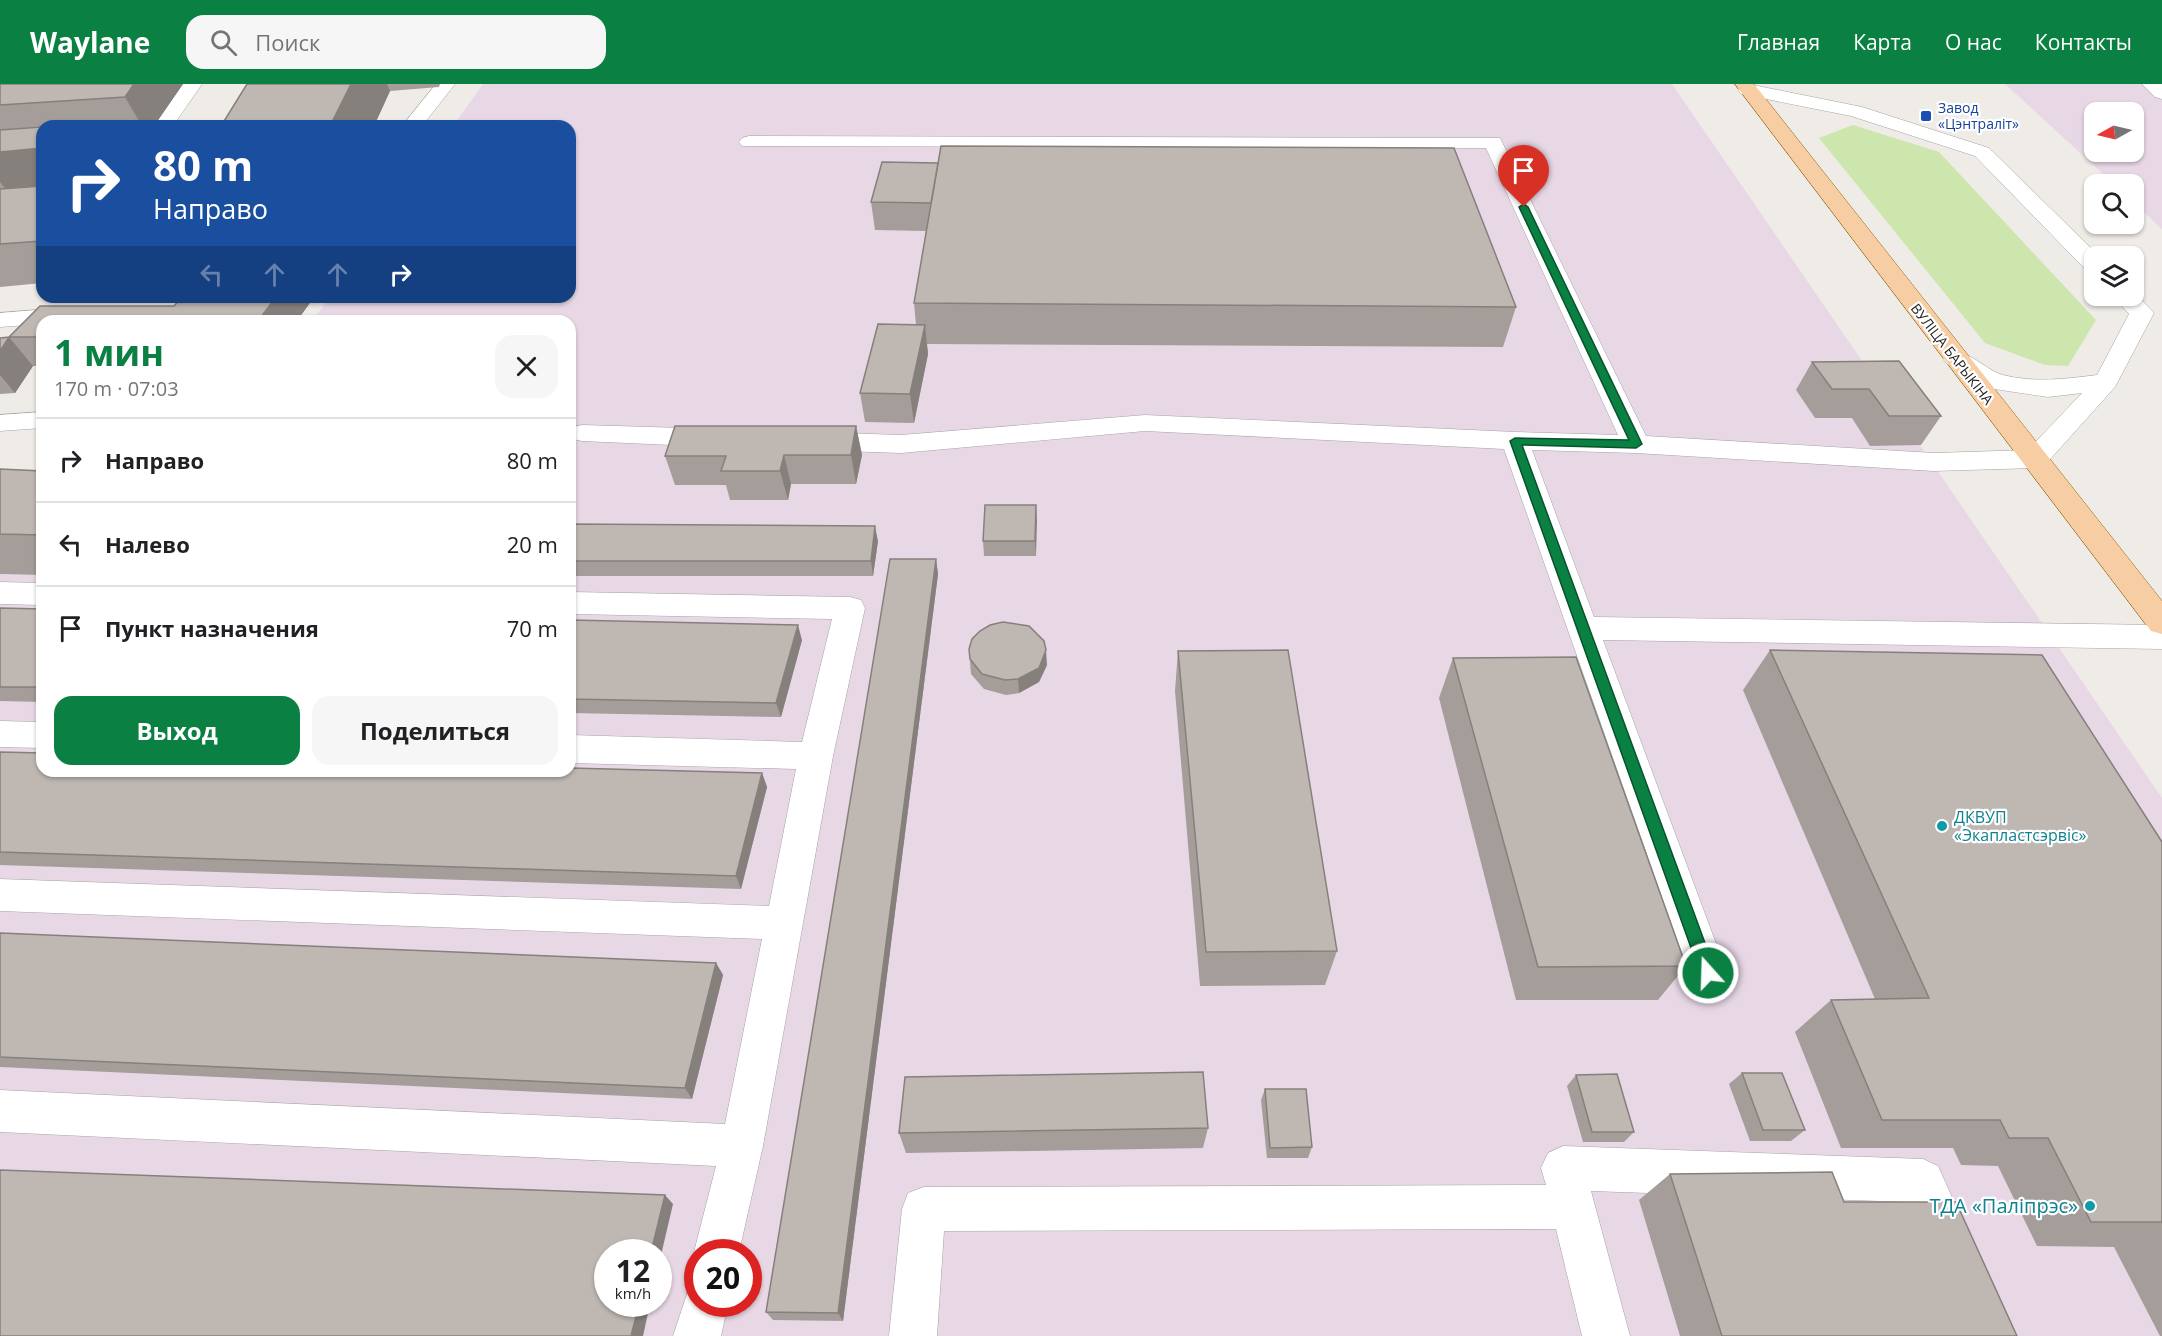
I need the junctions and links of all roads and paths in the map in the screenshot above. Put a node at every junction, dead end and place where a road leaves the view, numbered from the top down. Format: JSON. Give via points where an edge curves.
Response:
{"nodes":[{"id":1,"x":193,"y":84,"type":"edge"},
{"id":2,"x":446,"y":84,"type":"edge"},
{"id":3,"x":2151,"y":84,"type":"edge"},
{"id":4,"x":1746,"y":87,"type":"edge"},
{"id":5,"x":2162,"y":93,"type":"edge"},
{"id":6,"x":167,"y":120,"type":"edge"},
{"id":7,"x":417,"y":120,"type":"edge"},
{"id":8,"x":749,"y":142,"type":"dead end"},
{"id":9,"x":2084,"y":255,"type":"edge"},
{"id":10,"x":2135,"y":306,"type":"edge"},
{"id":11,"x":92,"y":312,"type":"edge"},
{"id":12,"x":58,"y":315,"type":"edge"},
{"id":13,"x":36,"y":317,"type":"edge"},
{"id":14,"x":0,"y":320,"type":"edge"},
{"id":15,"x":1956,"y":359,"type":"junction"},
{"id":16,"x":2106,"y":382,"type":"junction"},
{"id":17,"x":36,"y":420,"type":"edge"},
{"id":18,"x":0,"y":423,"type":"edge"},
{"id":19,"x":582,"y":433,"type":"dead end"},
{"id":20,"x":747,"y":439,"type":"edge"},
{"id":21,"x":794,"y":441,"type":"edge"},
{"id":22,"x":1515,"y":441,"type":"junction"},
{"id":23,"x":1636,"y":444,"type":"junction"},
{"id":24,"x":2035,"y":459,"type":"junction"},
{"id":25,"x":0,"y":593,"type":"edge"},
{"id":26,"x":36,"y":594,"type":"edge"},
{"id":27,"x":576,"y":603,"type":"edge"},
{"id":28,"x":2162,"y":623,"type":"edge"},
{"id":29,"x":1583,"y":628,"type":"junction"},
{"id":30,"x":2162,"y":638,"type":"edge"},
{"id":31,"x":0,"y":734,"type":"edge"},
{"id":32,"x":36,"y":735,"type":"edge"},
{"id":33,"x":576,"y":749,"type":"edge"},
{"id":34,"x":816,"y":756,"type":"junction"},
{"id":35,"x":0,"y":895,"type":"edge"},
{"id":36,"x":784,"y":923,"type":"junction"},
{"id":37,"x":1708,"y":973,"type":"dead end"},
{"id":38,"x":0,"y":1111,"type":"edge"},
{"id":39,"x":742,"y":1146,"type":"junction"},
{"id":40,"x":1573,"y":1207,"type":"junction"},
{"id":41,"x":720,"y":1239,"type":"edge"},
{"id":42,"x":1969,"y":1284,"type":"edge"},
{"id":43,"x":702,"y":1317,"type":"edge"},
{"id":44,"x":697,"y":1336,"type":"edge"},
{"id":45,"x":913,"y":1336,"type":"edge"},
{"id":46,"x":1606,"y":1336,"type":"edge"}],
"edges":[{"from":1,"to":6,"type":"lane"},
{"from":2,"to":7,"type":"lane"},
{"from":3,"to":5,"type":"lane"},
{"from":4,"to":9,"type":"lane","via":[[1855,111],[1982,152]]},
{"from":4,"to":15,"type":"main road","name":"ВУЛІЦА БАРЫКІНА"},
{"from":8,"to":23,"type":"lane","via":[[1493,142]]},
{"from":10,"to":16,"type":"lane","via":[[2142,313]]},
{"from":11,"to":12,"type":"lane"},
{"from":13,"to":14,"type":"lane"},
{"from":15,"to":16,"type":"lane","via":[[1994,381],[2048,389]]},
{"from":15,"to":24,"type":"main road","name":"ВУЛІЦА БАРЫКІНА"},
{"from":16,"to":24,"type":"lane"},
{"from":17,"to":18,"type":"lane"},
{"from":19,"to":20,"type":"lane"},
{"from":21,"to":22,"type":"lane","via":[[901,444],[1145,423]]},
{"from":22,"to":23,"type":"lane"},
{"from":22,"to":29,"type":"lane"},
{"from":23,"to":24,"type":"lane","via":[[1934,462]]},
{"from":24,"to":28,"type":"main road","name":"ВУЛІЦА БАРЫКІНА"},
{"from":25,"to":26,"type":"lane"},
{"from":27,"to":34,"type":"lane","via":[[850,608]]},
{"from":29,"to":30,"type":"lane"},
{"from":29,"to":37,"type":"lane"},
{"from":31,"to":32,"type":"lane"},
{"from":33,"to":34,"type":"lane"},
{"from":34,"to":36,"type":"lane"},
{"from":35,"to":36,"type":"lane"},
{"from":36,"to":39,"type":"lane"},
{"from":38,"to":39,"type":"lane"},
{"from":39,"to":41,"type":"lane"},
{"from":40,"to":42,"type":"lane","via":[[1563,1168],[1923,1181]]},
{"from":40,"to":45,"type":"lane","via":[[924,1209]]},
{"from":40,"to":46,"type":"lane"},
{"from":43,"to":44,"type":"lane"}]}
